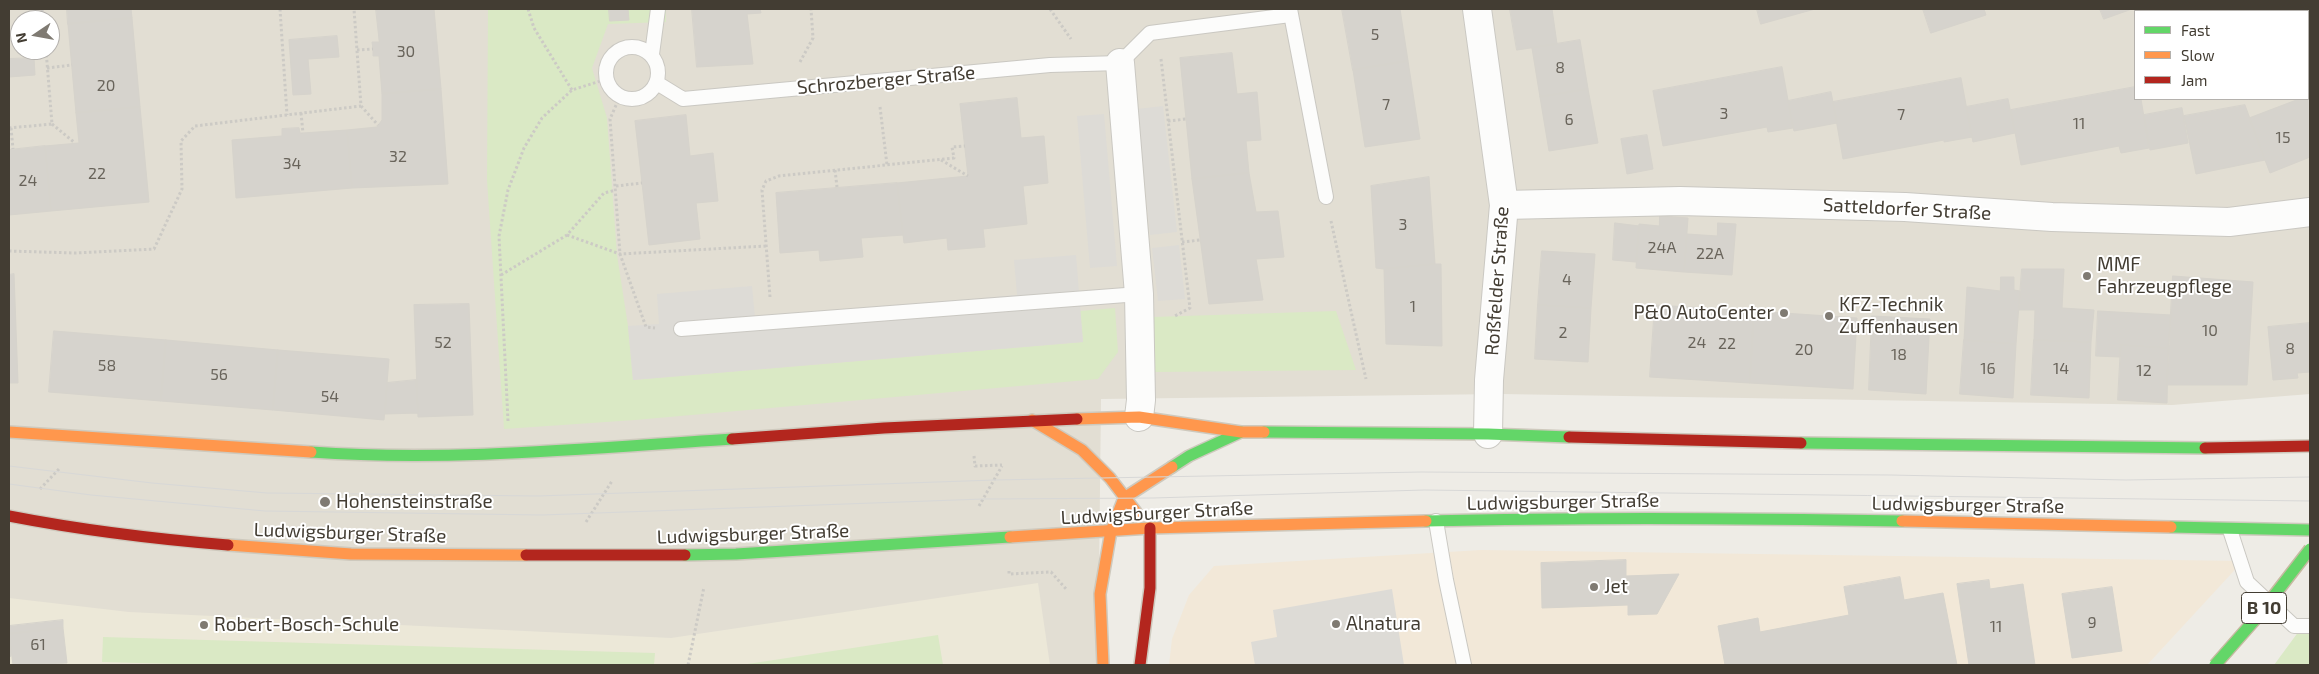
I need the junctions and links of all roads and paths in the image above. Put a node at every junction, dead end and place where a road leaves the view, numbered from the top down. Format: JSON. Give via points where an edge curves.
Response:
{"nodes":[{"id":1,"x":280,"y":9,"type":"edge"},
{"id":2,"x":354,"y":9,"type":"edge"},
{"id":3,"x":528,"y":9,"type":"edge"},
{"id":4,"x":658,"y":9,"type":"edge"},
{"id":5,"x":811,"y":9,"type":"edge"},
{"id":6,"x":1477,"y":9,"type":"edge"},
{"id":7,"x":1290,"y":12,"type":"edge"},
{"id":8,"x":1158,"y":32,"type":"junction"},
{"id":9,"x":373,"y":49,"type":"dead end"},
{"id":10,"x":357,"y":50,"type":"junction"},
{"id":11,"x":652,"y":54,"type":"junction"},
{"id":12,"x":47,"y":60,"type":"edge"},
{"id":13,"x":1120,"y":63,"type":"junction"},
{"id":14,"x":72,"y":65,"type":"dead end"},
{"id":15,"x":47,"y":68,"type":"junction"},
{"id":16,"x":606,"y":79,"type":"junction"},
{"id":17,"x":657,"y":82,"type":"junction"},
{"id":18,"x":572,"y":90,"type":"junction"},
{"id":19,"x":784,"y":90,"type":"junction"},
{"id":20,"x":620,"y":96,"type":"junction"},
{"id":21,"x":361,"y":106,"type":"junction"},
{"id":22,"x":301,"y":113,"type":"junction"},
{"id":23,"x":287,"y":115,"type":"junction"},
{"id":24,"x":881,"y":116,"type":"dead end"},
{"id":25,"x":1186,"y":119,"type":"dead end"},
{"id":26,"x":1168,"y":121,"type":"junction"},
{"id":27,"x":52,"y":124,"type":"junction"},
{"id":28,"x":378,"y":125,"type":"dead end"},
{"id":29,"x":10,"y":128,"type":"edge"},
{"id":30,"x":303,"y":134,"type":"dead end"},
{"id":31,"x":76,"y":143,"type":"dead end"},
{"id":32,"x":965,"y":146,"type":"dead end"},
{"id":33,"x":13,"y":149,"type":"dead end"},
{"id":34,"x":940,"y":160,"type":"junction"},
{"id":35,"x":887,"y":165,"type":"junction"},
{"id":36,"x":835,"y":170,"type":"junction"},
{"id":37,"x":968,"y":176,"type":"dead end"},
{"id":38,"x":642,"y":183,"type":"dead end"},
{"id":39,"x":616,"y":186,"type":"junction"},
{"id":40,"x":837,"y":187,"type":"dead end"},
{"id":41,"x":616,"y":190,"type":"junction"},
{"id":42,"x":1326,"y":197,"type":"joint"},
{"id":43,"x":1504,"y":205,"type":"junction"},
{"id":44,"x":2310,"y":212,"type":"edge"},
{"id":45,"x":567,"y":235,"type":"junction"},
{"id":46,"x":1200,"y":240,"type":"dead end"},
{"id":47,"x":1182,"y":242,"type":"junction"},
{"id":48,"x":766,"y":246,"type":"junction"},
{"id":49,"x":9,"y":251,"type":"edge"},
{"id":50,"x":620,"y":254,"type":"junction"},
{"id":51,"x":501,"y":275,"type":"junction"},
{"id":52,"x":1139,"y":294,"type":"junction"},
{"id":53,"x":772,"y":322,"type":"junction"},
{"id":54,"x":1165,"y":322,"type":"dead end"},
{"id":55,"x":681,"y":330,"type":"joint"},
{"id":56,"x":1366,"y":379,"type":"dead end"},
{"id":57,"x":1139,"y":417,"type":"junction"},
{"id":58,"x":1032,"y":420,"type":"junction"},
{"id":59,"x":9,"y":432,"type":"edge"},
{"id":60,"x":1241,"y":432,"type":"junction"},
{"id":61,"x":1488,"y":434,"type":"junction"},
{"id":62,"x":2310,"y":446,"type":"edge"},
{"id":63,"x":511,"y":454,"type":"junction"},
{"id":64,"x":61,"y":466,"type":"dead end"},
{"id":65,"x":975,"y":466,"type":"dead end"},
{"id":66,"x":614,"y":477,"type":"dead end"},
{"id":67,"x":35,"y":495,"type":"dead end"},
{"id":68,"x":1124,"y":498,"type":"junction"},
{"id":69,"x":978,"y":507,"type":"dead end"},
{"id":70,"x":9,"y":516,"type":"edge"},
{"id":71,"x":1436,"y":521,"type":"junction"},
{"id":72,"x":1150,"y":528,"type":"junction"},
{"id":73,"x":581,"y":529,"type":"dead end"},
{"id":74,"x":2230,"y":530,"type":"junction"},
{"id":75,"x":2310,"y":530,"type":"edge"},
{"id":76,"x":1111,"y":531,"type":"junction"},
{"id":77,"x":2310,"y":549,"type":"edge"},
{"id":78,"x":1009,"y":574,"type":"dead end"},
{"id":79,"x":704,"y":587,"type":"dead end"},
{"id":80,"x":1100,"y":594,"type":"junction"},
{"id":81,"x":2310,"y":626,"type":"edge"},
{"id":82,"x":688,"y":665,"type":"edge"},
{"id":83,"x":1103,"y":665,"type":"edge"},
{"id":84,"x":1140,"y":665,"type":"edge"},
{"id":85,"x":1464,"y":665,"type":"edge"},
{"id":86,"x":2215,"y":665,"type":"edge"}],
"edges":[{"from":1,"to":23,"type":"path"},
{"from":2,"to":10,"type":"path"},
{"from":3,"to":18,"type":"path","via":[[534,28]]},
{"from":4,"to":11,"type":"lane"},
{"from":5,"to":19,"type":"path","via":[[813,38]]},
{"from":6,"to":43,"type":"street","name":"Roßfelder Straße"},
{"from":7,"to":8,"type":"lane"},
{"from":7,"to":42,"type":"lane"},
{"from":8,"to":13,"type":"lane","via":[[1150,33]]},
{"from":8,"to":26,"type":"path"},
{"from":9,"to":10,"type":"path"},
{"from":10,"to":21,"type":"path"},
{"from":11,"to":16,"type":"lane","via":[[638,46],[622,47],[610,56],[605,70]]},
{"from":11,"to":17,"type":"lane","via":[[659,67]]},
{"from":12,"to":15,"type":"path"},
{"from":13,"to":19,"type":"lane","name":"Schrozberger Straße","via":[[1050,65]]},
{"from":13,"to":52,"type":"street"},
{"from":14,"to":15,"type":"path"},
{"from":15,"to":27,"type":"path"},
{"from":16,"to":18,"type":"path"},
{"from":16,"to":20,"type":"lane","via":[[608,86]]},
{"from":17,"to":19,"type":"lane","name":"Schrozberger Straße","via":[[683,99]]},
{"from":17,"to":20,"type":"lane","via":[[648,95],[634,100]]},
{"from":18,"to":51,"type":"path","via":[[542,118],[524,148],[508,190],[499,236]]},
{"from":20,"to":39,"type":"path","via":[[610,119]]},
{"from":21,"to":22,"type":"path"},
{"from":21,"to":28,"type":"path"},
{"from":22,"to":23,"type":"path"},
{"from":22,"to":30,"type":"path"},
{"from":23,"to":49,"type":"path","via":[[195,126],[181,141],[182,189],[154,249],[76,253]]},
{"from":24,"to":35,"type":"path"},
{"from":25,"to":26,"type":"path"},
{"from":26,"to":47,"type":"path"},
{"from":27,"to":29,"type":"path"},
{"from":27,"to":31,"type":"path"},
{"from":29,"to":33,"type":"path"},
{"from":32,"to":34,"type":"path","via":[[952,147],[954,158]]},
{"from":34,"to":35,"type":"path"},
{"from":34,"to":37,"type":"path"},
{"from":35,"to":36,"type":"path"},
{"from":36,"to":40,"type":"path"},
{"from":36,"to":48,"type":"path","via":[[779,176],[766,181],[762,190]]},
{"from":38,"to":39,"type":"path"},
{"from":39,"to":41,"type":"path"},
{"from":41,"to":45,"type":"path","via":[[604,193]]},
{"from":41,"to":50,"type":"path"},
{"from":42,"to":56,"type":"path"},
{"from":43,"to":44,"type":"street","name":"Satteldorfer Straße","via":[[1680,200],[2229,222]]},
{"from":43,"to":61,"type":"street","name":"Roßfelder Straße","via":[[1489,380]]},
{"from":45,"to":50,"type":"path"},
{"from":45,"to":51,"type":"path"},
{"from":46,"to":47,"type":"path"},
{"from":47,"to":54,"type":"path","via":[[1190,308]]},
{"from":48,"to":50,"type":"path"},
{"from":48,"to":53,"type":"path"},
{"from":50,"to":55,"type":"path","via":[[646,327]]},
{"from":51,"to":63,"type":"path"},
{"from":52,"to":53,"type":"lane"},
{"from":52,"to":57,"type":"street"},
{"from":53,"to":55,"type":"lane"},
{"from":57,"to":58,"type":"main road"},
{"from":57,"to":60,"type":"main road"},
{"from":58,"to":63,"type":"main road"},
{"from":58,"to":68,"type":"main road","via":[[1082,450],[1110,478]]},
{"from":59,"to":63,"type":"main road","via":[[368,456]]},
{"from":60,"to":61,"type":"main road"},
{"from":60,"to":68,"type":"main road","via":[[1189,456]]},
{"from":61,"to":62,"type":"main road","via":[[1708,442],[2178,449]]},
{"from":64,"to":67,"type":"path"},
{"from":65,"to":69,"type":"path","via":[[1002,465]]},
{"from":66,"to":73,"type":"path"},
{"from":68,"to":72,"type":"main road"},
{"from":68,"to":76,"type":"main road"},
{"from":70,"to":76,"type":"main road","name":"Ludwigsburger Straße","via":[[165,540],[350,554],[736,554]]},
{"from":71,"to":72,"type":"main road","name":"Ludwigsburger Straße"},
{"from":71,"to":74,"type":"main road","name":"Ludwigsburger Straße","via":[[1762,518]]},
{"from":71,"to":85,"type":"lane"},
{"from":72,"to":76,"type":"main road","name":"Ludwigsburger Straße"},
{"from":72,"to":84,"type":"main road","via":[[1150,588]]},
{"from":74,"to":75,"type":"main road","name":"Ludwigsburger Straße"},
{"from":74,"to":81,"type":"lane","via":[[2247,582],[2294,626]]},
{"from":76,"to":80,"type":"main road"},
{"from":77,"to":86,"type":"main road","number":"B 10","bridge":true},
{"from":78,"to":80,"type":"path","via":[[1051,572],[1073,598]]},
{"from":79,"to":82,"type":"path"},
{"from":80,"to":83,"type":"main road"}]}
